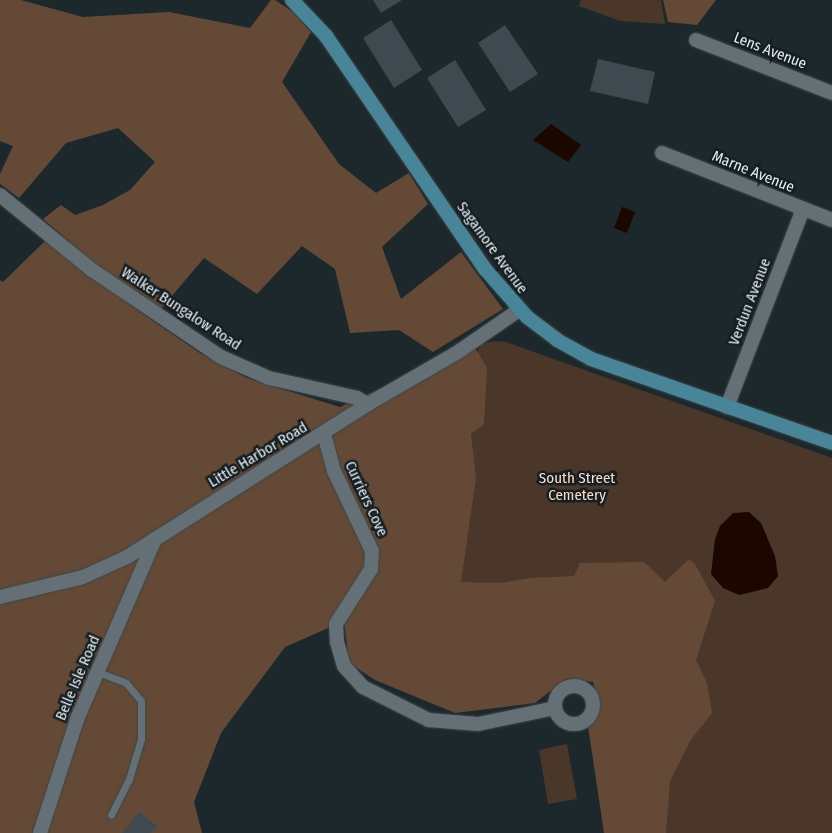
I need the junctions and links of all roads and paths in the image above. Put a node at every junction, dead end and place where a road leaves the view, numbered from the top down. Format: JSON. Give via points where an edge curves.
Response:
{"nodes":[{"id":1,"x":292,"y":0,"type":"edge"},
{"id":2,"x":696,"y":40,"type":"dead end"},
{"id":3,"x":832,"y":93,"type":"edge"},
{"id":4,"x":662,"y":153,"type":"dead end"},
{"id":5,"x":0,"y":195,"type":"edge"},
{"id":6,"x":802,"y":209,"type":"junction"},
{"id":7,"x":832,"y":220,"type":"edge"},
{"id":8,"x":519,"y":310,"type":"junction"},
{"id":9,"x":368,"y":404,"type":"junction"},
{"id":10,"x":727,"y":407,"type":"junction"},
{"id":11,"x":324,"y":434,"type":"junction"},
{"id":12,"x":832,"y":444,"type":"edge"},
{"id":13,"x":155,"y":539,"type":"junction"},
{"id":14,"x":0,"y":597,"type":"edge"},
{"id":15,"x":98,"y":672,"type":"junction"},
{"id":16,"x":555,"y":708,"type":"dead end"},
{"id":17,"x":111,"y":815,"type":"dead end"},
{"id":18,"x":40,"y":833,"type":"edge"}],
"edges":[{"from":1,"to":8,"type":"main road","name":"Sagamore Avenue","via":[[326,36],[485,269]]},
{"from":2,"to":3,"type":"street","name":"Lens Avenue"},
{"from":4,"to":6,"type":"street","name":"Marne Avenue"},
{"from":5,"to":9,"type":"street","name":"Walker Bungalow Road","via":[[92,270],[221,357],[269,378],[357,398]]},
{"from":6,"to":7,"type":"street","name":"Marne Avenue"},
{"from":6,"to":10,"type":"street","name":"Verdun Avenue"},
{"from":8,"to":9,"type":"street","name":"Little Harbor Road","via":[[458,352]]},
{"from":8,"to":10,"type":"main road","name":"Sagamore Avenue","via":[[556,340],[591,359]]},
{"from":9,"to":11,"type":"street","name":"Little Harbor Road"},
{"from":10,"to":12,"type":"main road","name":"Sagamore Avenue"},
{"from":11,"to":13,"type":"street","name":"Little Harbor Road"},
{"from":11,"to":16,"type":"street","name":"Curriers Cove","via":[[334,471],[372,551],[371,569],[336,624],[344,666],[363,687],[429,720],[478,724]]},
{"from":13,"to":14,"type":"street","name":"Little Harbor Road","via":[[106,568]]},
{"from":13,"to":15,"type":"street","name":"Belle Isle Road"},
{"from":15,"to":17,"type":"lane","via":[[126,683],[142,701],[141,739],[129,779]]},
{"from":15,"to":18,"type":"street","name":"Belle Isle Road","via":[[78,717]]}]}
